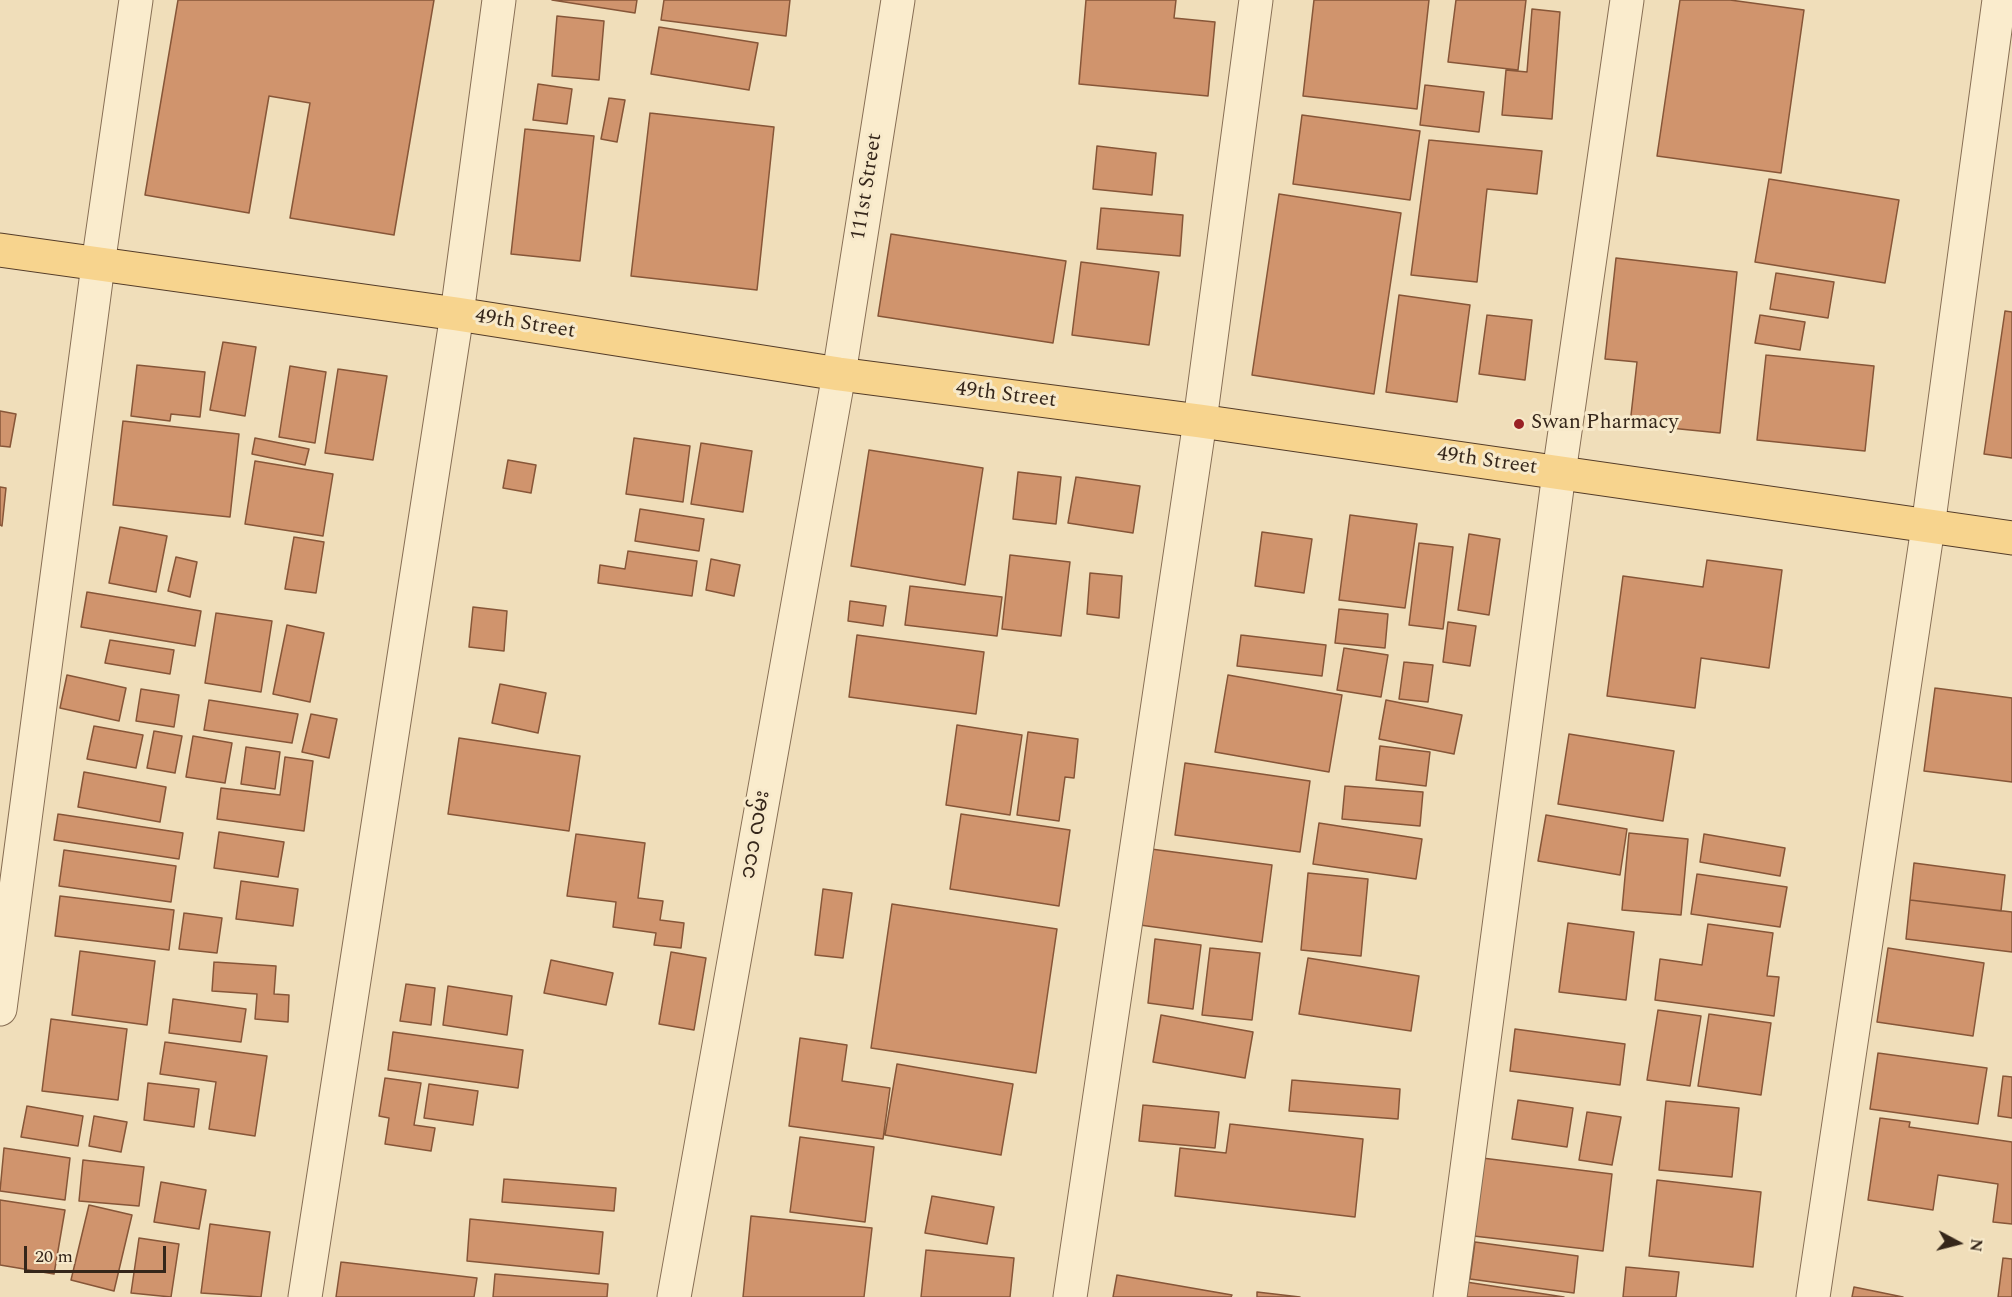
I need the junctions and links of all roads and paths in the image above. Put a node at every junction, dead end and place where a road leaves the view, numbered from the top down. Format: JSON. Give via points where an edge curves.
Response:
{"nodes":[{"id":1,"x":136,"y":0,"type":"edge"},
{"id":2,"x":499,"y":0,"type":"edge"},
{"id":3,"x":898,"y":0,"type":"edge"},
{"id":4,"x":1256,"y":0,"type":"edge"},
{"id":5,"x":1627,"y":0,"type":"edge"},
{"id":6,"x":1999,"y":0,"type":"edge"},
{"id":7,"x":0,"y":250,"type":"edge"},
{"id":8,"x":98,"y":265,"type":"junction"},
{"id":9,"x":457,"y":314,"type":"junction"},
{"id":10,"x":839,"y":374,"type":"junction"},
{"id":11,"x":1200,"y":421,"type":"junction"},
{"id":12,"x":1559,"y":473,"type":"junction"},
{"id":13,"x":1928,"y":527,"type":"junction"},
{"id":14,"x":2012,"y":538,"type":"edge"},
{"id":15,"x":0,"y":1009,"type":"edge"},
{"id":16,"x":305,"y":1297,"type":"edge"},
{"id":17,"x":674,"y":1297,"type":"edge"},
{"id":18,"x":1070,"y":1297,"type":"edge"},
{"id":19,"x":1450,"y":1297,"type":"edge"},
{"id":20,"x":1813,"y":1297,"type":"edge"}],
"edges":[{"from":1,"to":8,"type":"street"},
{"from":2,"to":9,"type":"street"},
{"from":3,"to":10,"type":"street","name":"111st Street"},
{"from":4,"to":11,"type":"street"},
{"from":5,"to":12,"type":"street"},
{"from":6,"to":13,"type":"street"},
{"from":7,"to":8,"type":"main road","name":"49th Street"},
{"from":8,"to":9,"type":"main road","name":"49th Street"},
{"from":8,"to":15,"type":"street"},
{"from":9,"to":10,"type":"main road","name":"49th Street"},
{"from":9,"to":16,"type":"street"},
{"from":10,"to":11,"type":"main road","name":"49th Street"},
{"from":10,"to":17,"type":"street","name":"၁၁၁ လမ်း"},
{"from":11,"to":12,"type":"main road","name":"49th Street"},
{"from":11,"to":18,"type":"street"},
{"from":12,"to":13,"type":"main road","name":"49th Street"},
{"from":12,"to":19,"type":"street"},
{"from":13,"to":14,"type":"main road","name":"49th Street"},
{"from":13,"to":20,"type":"street"}]}
